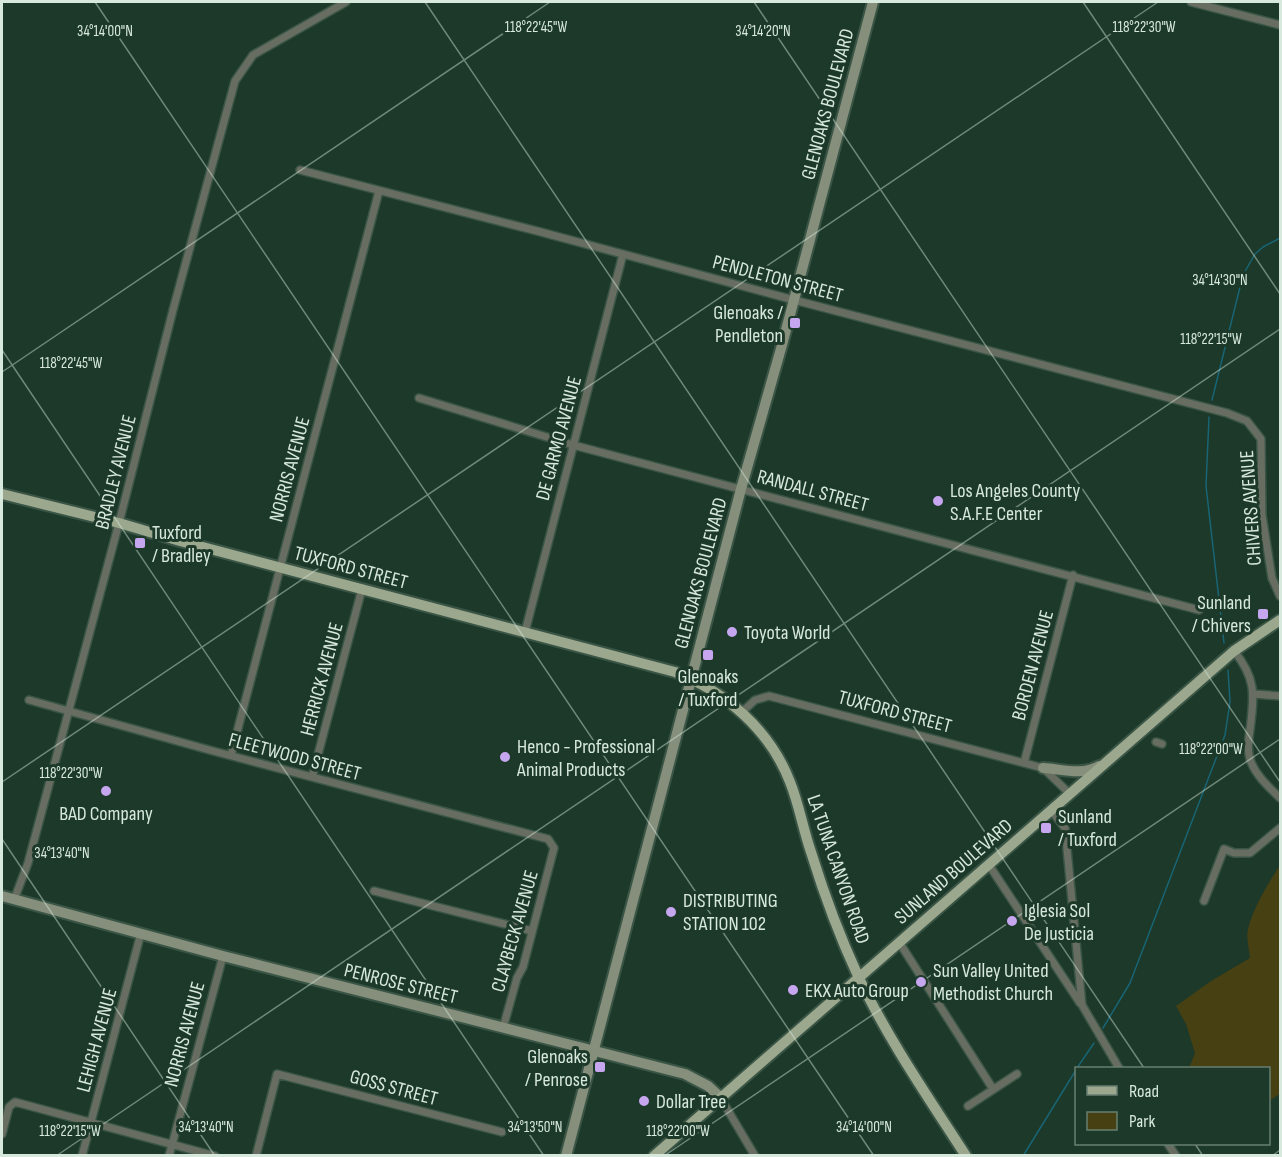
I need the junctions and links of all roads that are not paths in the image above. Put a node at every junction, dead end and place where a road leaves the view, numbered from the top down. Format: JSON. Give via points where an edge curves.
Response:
{"nodes":[{"id":1,"x":346,"y":2,"type":"edge"},
{"id":2,"x":873,"y":2,"type":"edge"},
{"id":3,"x":1191,"y":2,"type":"edge"},
{"id":4,"x":1281,"y":25,"type":"edge"},
{"id":5,"x":300,"y":171,"type":"dead end"},
{"id":6,"x":379,"y":191,"type":"junction"},
{"id":7,"x":623,"y":254,"type":"junction"},
{"id":8,"x":794,"y":300,"type":"junction"},
{"id":9,"x":419,"y":398,"type":"dead end"},
{"id":10,"x":1247,"y":421,"type":"joint"},
{"id":11,"x":573,"y":445,"type":"junction"},
{"id":12,"x":741,"y":489,"type":"junction"},
{"id":13,"x":2,"y":494,"type":"edge"},
{"id":14,"x":119,"y":523,"type":"junction"},
{"id":15,"x":280,"y":567,"type":"junction"},
{"id":16,"x":1073,"y":575,"type":"junction"},
{"id":17,"x":362,"y":589,"type":"junction"},
{"id":18,"x":1281,"y":596,"type":"edge"},
{"id":19,"x":1199,"y":610,"type":"dead end"},
{"id":20,"x":1281,"y":620,"type":"edge"},
{"id":21,"x":525,"y":632,"type":"junction"},
{"id":22,"x":1234,"y":651,"type":"junction"},
{"id":23,"x":691,"y":678,"type":"junction"},
{"id":24,"x":1254,"y":694,"type":"junction"},
{"id":25,"x":1281,"y":696,"type":"edge"},
{"id":26,"x":29,"y":700,"type":"dead end"},
{"id":27,"x":68,"y":712,"type":"junction"},
{"id":28,"x":742,"y":712,"type":"junction"},
{"id":29,"x":231,"y":755,"type":"junction"},
{"id":30,"x":1112,"y":758,"type":"junction"},
{"id":31,"x":1024,"y":763,"type":"junction"},
{"id":32,"x":1043,"y":768,"type":"junction"},
{"id":33,"x":312,"y":777,"type":"junction"},
{"id":34,"x":1070,"y":794,"type":"junction"},
{"id":35,"x":1281,"y":798,"type":"edge"},
{"id":36,"x":1052,"y":810,"type":"junction"},
{"id":37,"x":1281,"y":828,"type":"edge"},
{"id":38,"x":552,"y":843,"type":"joint"},
{"id":39,"x":989,"y":865,"type":"junction"},
{"id":40,"x":374,"y":891,"type":"dead end"},
{"id":41,"x":2,"y":896,"type":"edge"},
{"id":42,"x":14,"y":900,"type":"junction"},
{"id":43,"x":1204,"y":901,"type":"dead end"},
{"id":44,"x":532,"y":932,"type":"junction"},
{"id":45,"x":141,"y":933,"type":"junction"},
{"id":46,"x":899,"y":942,"type":"junction"},
{"id":47,"x":223,"y":956,"type":"junction"},
{"id":48,"x":859,"y":977,"type":"junction"},
{"id":49,"x":1082,"y":1005,"type":"junction"},
{"id":50,"x":503,"y":1028,"type":"junction"},
{"id":51,"x":594,"y":1050,"type":"junction"},
{"id":52,"x":1118,"y":1067,"type":"edge"},
{"id":53,"x":1017,"y":1074,"type":"dead end"},
{"id":54,"x":993,"y":1089,"type":"junction"},
{"id":55,"x":720,"y":1097,"type":"junction"},
{"id":56,"x":968,"y":1106,"type":"dead end"},
{"id":57,"x":91,"y":1122,"type":"junction"},
{"id":58,"x":502,"y":1132,"type":"dead end"},
{"id":59,"x":2,"y":1134,"type":"edge"},
{"id":60,"x":172,"y":1143,"type":"junction"},
{"id":61,"x":82,"y":1155,"type":"edge"},
{"id":62,"x":169,"y":1155,"type":"edge"},
{"id":63,"x":215,"y":1155,"type":"edge"},
{"id":64,"x":256,"y":1155,"type":"edge"},
{"id":65,"x":566,"y":1155,"type":"edge"},
{"id":66,"x":654,"y":1155,"type":"edge"},
{"id":67,"x":755,"y":1155,"type":"edge"},
{"id":68,"x":966,"y":1155,"type":"edge"}],
"edges":[{"from":1,"to":14,"type":"street","name":"BRADLEY AVENUE","via":[[253,56],[235,81]]},
{"from":2,"to":8,"type":"main road","name":"GLENOAKS BOULEVARD"},
{"from":3,"to":4,"type":"street"},
{"from":5,"to":6,"type":"street","name":"PENDLETON STREET"},
{"from":6,"to":7,"type":"street","name":"PENDLETON STREET"},
{"from":6,"to":15,"type":"street","name":"NORRIS AVENUE"},
{"from":7,"to":8,"type":"street","name":"PENDLETON STREET"},
{"from":7,"to":11,"type":"street","name":"DE GARMO AVENUE"},
{"from":8,"to":10,"type":"street","name":"PENDLETON STREET"},
{"from":8,"to":12,"type":"main road","name":"GLENOAKS BOULEVARD"},
{"from":9,"to":11,"type":"street","name":"RANDALL STREET"},
{"from":10,"to":18,"type":"street","name":"CHIVERS AVENUE","via":[[1261,439],[1262,515],[1272,578]]},
{"from":11,"to":12,"type":"street","name":"RANDALL STREET"},
{"from":11,"to":21,"type":"street","name":"DE GARMO AVENUE"},
{"from":12,"to":16,"type":"street","name":"RANDALL STREET"},
{"from":12,"to":23,"type":"main road","name":"GLENOAKS BOULEVARD"},
{"from":13,"to":14,"type":"main road","name":"TUXFORD STREET"},
{"from":14,"to":15,"type":"main road","name":"TUXFORD STREET"},
{"from":14,"to":27,"type":"street","name":"BRADLEY AVENUE"},
{"from":15,"to":17,"type":"main road","name":"TUXFORD STREET"},
{"from":15,"to":29,"type":"street","name":"NORRIS AVENUE"},
{"from":16,"to":19,"type":"street","name":"RANDALL STREET"},
{"from":16,"to":31,"type":"street","name":"BORDEN AVENUE"},
{"from":17,"to":21,"type":"main road","name":"TUXFORD STREET"},
{"from":17,"to":33,"type":"street","name":"HERRICK AVENUE"},
{"from":20,"to":22,"type":"main road","name":"SUNLAND BOULEVARD"},
{"from":21,"to":23,"type":"main road","name":"TUXFORD STREET"},
{"from":22,"to":24,"type":"street","via":[[1245,664]]},
{"from":22,"to":30,"type":"main road","name":"SUNLAND BOULEVARD"},
{"from":23,"to":28,"type":"main road","name":"LA TUNA CANYON ROAD"},
{"from":23,"to":51,"type":"main road","name":"GLENOAKS BOULEVARD"},
{"from":24,"to":25,"type":"street"},
{"from":24,"to":35,"type":"street","via":[[1249,757],[1256,773]]},
{"from":26,"to":27,"type":"street","name":"FLEETWOOD STREET"},
{"from":27,"to":29,"type":"street","name":"FLEETWOOD STREET"},
{"from":27,"to":42,"type":"street","name":"BRADLEY AVENUE","via":[[28,863]]},
{"from":28,"to":31,"type":"street","name":"TUXFORD STREET","via":[[755,700],[769,696]]},
{"from":28,"to":48,"type":"main road","name":"LA TUNA CANYON ROAD","via":[[764,736],[785,770],[831,914]]},
{"from":29,"to":33,"type":"street","name":"FLEETWOOD STREET"},
{"from":30,"to":32,"type":"main road","name":"TUXFORD STREET","via":[[1081,772]]},
{"from":30,"to":34,"type":"main road","name":"SUNLAND BOULEVARD"},
{"from":31,"to":32,"type":"street","name":"TUXFORD STREET"},
{"from":32,"to":34,"type":"street","name":"TUXFORD STREET"},
{"from":33,"to":38,"type":"street","name":"FLEETWOOD STREET","via":[[548,838]]},
{"from":34,"to":36,"type":"main road","name":"SUNLAND BOULEVARD"},
{"from":36,"to":39,"type":"main road","name":"SUNLAND BOULEVARD"},
{"from":36,"to":49,"type":"street","via":[[1065,828]]},
{"from":37,"to":43,"type":"street","via":[[1250,853],[1224,849]]},
{"from":38,"to":44,"type":"street","name":"CLAYBECK AVENUE","via":[[554,848]]},
{"from":39,"to":46,"type":"main road","name":"SUNLAND BOULEVARD"},
{"from":39,"to":49,"type":"street"},
{"from":40,"to":44,"type":"street"},
{"from":41,"to":42,"type":"main road","name":"PENROSE STREET"},
{"from":42,"to":45,"type":"main road","name":"PENROSE STREET"},
{"from":44,"to":50,"type":"street","name":"CLAYBECK AVENUE"},
{"from":45,"to":47,"type":"main road","name":"PENROSE STREET"},
{"from":45,"to":57,"type":"street","name":"LEHIGH AVENUE"},
{"from":46,"to":48,"type":"main road","name":"SUNLAND BOULEVARD"},
{"from":46,"to":54,"type":"street"},
{"from":47,"to":50,"type":"main road","name":"PENROSE STREET"},
{"from":47,"to":60,"type":"street","name":"NORRIS AVENUE"},
{"from":48,"to":55,"type":"main road","name":"SUNLAND BOULEVARD"},
{"from":48,"to":68,"type":"main road","name":"LA TUNA CANYON ROAD","via":[[884,1027]]},
{"from":49,"to":52,"type":"street"},
{"from":50,"to":51,"type":"main road","name":"PENROSE STREET"},
{"from":51,"to":55,"type":"main road","name":"PENROSE STREET","via":[[697,1079]]},
{"from":51,"to":65,"type":"main road","name":"GLENOAKS BOULEVARD"},
{"from":53,"to":54,"type":"street"},
{"from":54,"to":56,"type":"street"},
{"from":55,"to":66,"type":"main road","name":"SUNLAND BOULEVARD"},
{"from":55,"to":67,"type":"street","name":"PENROSE STREET"},
{"from":57,"to":59,"type":"street","via":[[15,1102],[9,1107]]},
{"from":57,"to":60,"type":"street"},
{"from":57,"to":61,"type":"street","name":"LEHIGH AVENUE"},
{"from":58,"to":64,"type":"street","name":"GOSS STREET","via":[[277,1074]]},
{"from":60,"to":62,"type":"street","name":"NORRIS AVENUE"},
{"from":60,"to":63,"type":"street"}]}
